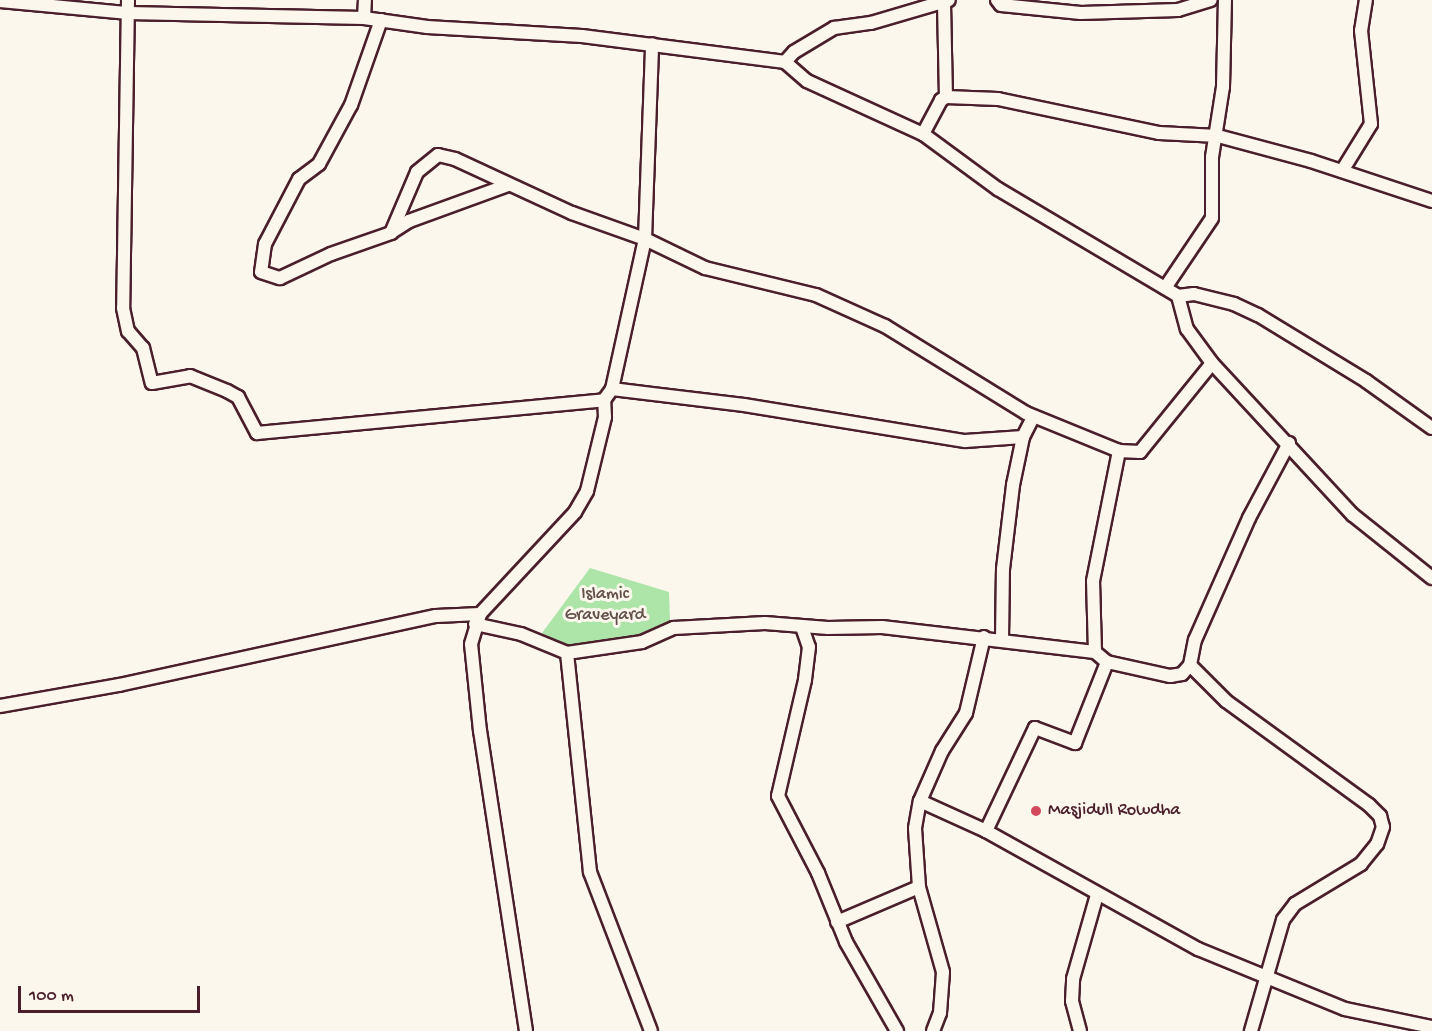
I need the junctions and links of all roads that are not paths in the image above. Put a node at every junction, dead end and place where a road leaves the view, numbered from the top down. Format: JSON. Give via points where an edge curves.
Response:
{"nodes":[{"id":1,"x":365,"y":0,"type":"edge"},
{"id":2,"x":997,"y":0,"type":"edge"},
{"id":3,"x":1211,"y":0,"type":"edge"},
{"id":4,"x":1225,"y":0,"type":"edge"},
{"id":5,"x":1366,"y":0,"type":"edge"},
{"id":6,"x":0,"y":1,"type":"edge"},
{"id":7,"x":946,"y":1,"type":"edge"},
{"id":8,"x":128,"y":6,"type":"edge"},
{"id":9,"x":364,"y":18,"type":"junction"},
{"id":10,"x":381,"y":20,"type":"junction"},
{"id":11,"x":652,"y":45,"type":"junction"},
{"id":12,"x":785,"y":62,"type":"junction"},
{"id":13,"x":946,"y":97,"type":"junction"},
{"id":14,"x":923,"y":134,"type":"junction"},
{"id":15,"x":1218,"y":136,"type":"junction"},
{"id":16,"x":1342,"y":171,"type":"junction"},
{"id":17,"x":508,"y":185,"type":"junction"},
{"id":18,"x":1432,"y":201,"type":"edge"},
{"id":19,"x":392,"y":233,"type":"junction"},
{"id":20,"x":645,"y":239,"type":"junction"},
{"id":21,"x":1165,"y":288,"type":"junction"},
{"id":22,"x":1178,"y":296,"type":"junction"},
{"id":23,"x":1212,"y":363,"type":"junction"},
{"id":24,"x":612,"y":389,"type":"junction"},
{"id":25,"x":604,"y":400,"type":"junction"},
{"id":26,"x":1033,"y":417,"type":"junction"},
{"id":27,"x":1432,"y":428,"type":"edge"},
{"id":28,"x":1023,"y":437,"type":"junction"},
{"id":29,"x":1289,"y":443,"type":"junction"},
{"id":30,"x":1119,"y":451,"type":"junction"},
{"id":31,"x":1432,"y":578,"type":"edge"},
{"id":32,"x":477,"y":619,"type":"junction"},
{"id":33,"x":802,"y":627,"type":"junction"},
{"id":34,"x":984,"y":637,"type":"junction"},
{"id":35,"x":1002,"y":639,"type":"junction"},
{"id":36,"x":1095,"y":652,"type":"junction"},
{"id":37,"x":567,"y":653,"type":"junction"},
{"id":38,"x":1107,"y":662,"type":"junction"},
{"id":39,"x":1190,"y":664,"type":"junction"},
{"id":40,"x":0,"y":706,"type":"edge"},
{"id":41,"x":920,"y":801,"type":"junction"},
{"id":42,"x":986,"y":831,"type":"junction"},
{"id":43,"x":919,"y":887,"type":"junction"},
{"id":44,"x":1097,"y":895,"type":"junction"},
{"id":45,"x":837,"y":922,"type":"junction"},
{"id":46,"x":1266,"y":975,"type":"junction"},
{"id":47,"x":1432,"y":1028,"type":"edge"},
{"id":48,"x":526,"y":1031,"type":"edge"},
{"id":49,"x":651,"y":1031,"type":"edge"},
{"id":50,"x":897,"y":1031,"type":"edge"},
{"id":51,"x":933,"y":1031,"type":"edge"},
{"id":52,"x":1080,"y":1031,"type":"edge"},
{"id":53,"x":1251,"y":1031,"type":"edge"}],
"edges":[{"from":1,"to":9,"type":"street"},
{"from":2,"to":3,"type":"street","via":[[1001,5],[1081,13],[1178,10]]},
{"from":4,"to":15,"type":"street"},
{"from":5,"to":16,"type":"street","via":[[1361,31],[1371,124]]},
{"from":6,"to":8,"type":"street"},
{"from":7,"to":12,"type":"street","via":[[871,23],[834,28],[794,51]]},
{"from":7,"to":13,"type":"street"},
{"from":8,"to":9,"type":"street"},
{"from":8,"to":25,"type":"street","via":[[123,308],[128,331],[143,348],[152,382],[190,376],[227,391],[238,397],[257,433]]},
{"from":9,"to":10,"type":"street"},
{"from":10,"to":11,"type":"street"},
{"from":10,"to":19,"type":"street","via":[[351,105],[319,164],[298,179],[265,244],[261,272],[280,278],[331,254]]},
{"from":11,"to":12,"type":"street"},
{"from":11,"to":20,"type":"street"},
{"from":12,"to":14,"type":"street","via":[[807,81]]},
{"from":13,"to":14,"type":"street","via":[[940,100]]},
{"from":13,"to":15,"type":"street","via":[[998,99],[1159,133]]},
{"from":14,"to":21,"type":"street","via":[[998,189]]},
{"from":15,"to":16,"type":"street"},
{"from":15,"to":21,"type":"street","via":[[1212,156],[1212,218]]},
{"from":16,"to":18,"type":"street"},
{"from":17,"to":19,"type":"street","via":[[409,221]]},
{"from":17,"to":19,"type":"street","via":[[455,159],[438,155],[417,172]]},
{"from":17,"to":20,"type":"street"},
{"from":20,"to":24,"type":"street"},
{"from":20,"to":26,"type":"street","via":[[705,268],[816,295],[885,326]]},
{"from":21,"to":22,"type":"street"},
{"from":22,"to":23,"type":"street","via":[[1187,329]]},
{"from":22,"to":27,"type":"street","via":[[1204,296],[1258,315],[1356,375]]},
{"from":23,"to":29,"type":"street"},
{"from":23,"to":30,"type":"street","via":[[1140,452]]},
{"from":24,"to":25,"type":"street"},
{"from":24,"to":28,"type":"street","via":[[744,405],[965,441]]},
{"from":25,"to":32,"type":"street","via":[[605,417],[587,491],[574,512]]},
{"from":26,"to":28,"type":"street"},
{"from":26,"to":30,"type":"street"},
{"from":28,"to":35,"type":"street","via":[[1003,569]]},
{"from":29,"to":31,"type":"street","via":[[1353,515]]},
{"from":29,"to":39,"type":"street","via":[[1249,518],[1195,640]]},
{"from":30,"to":36,"type":"street","via":[[1093,581]]},
{"from":32,"to":37,"type":"street"},
{"from":32,"to":40,"type":"street","via":[[436,616],[130,683]]},
{"from":32,"to":48,"type":"street","via":[[471,644],[480,732]]},
{"from":33,"to":34,"type":"street","via":[[882,627]]},
{"from":33,"to":37,"type":"street","via":[[765,623],[674,628],[642,642]]},
{"from":33,"to":45,"type":"street","via":[[809,647],[805,680],[778,796],[818,873]]},
{"from":34,"to":35,"type":"street"},
{"from":34,"to":41,"type":"street","via":[[966,713],[942,751]]},
{"from":35,"to":36,"type":"street"},
{"from":36,"to":38,"type":"street"},
{"from":37,"to":49,"type":"street","via":[[590,872]]},
{"from":38,"to":39,"type":"street","via":[[1170,676],[1182,675]]},
{"from":38,"to":42,"type":"street","via":[[1075,743],[1035,728]]},
{"from":39,"to":46,"type":"street","via":[[1226,701],[1380,816],[1383,827],[1377,844],[1361,864],[1295,904],[1283,920]]},
{"from":41,"to":42,"type":"street"},
{"from":41,"to":43,"type":"street","via":[[915,828]]},
{"from":42,"to":44,"type":"street"},
{"from":43,"to":45,"type":"street"},
{"from":43,"to":51,"type":"street","via":[[943,972],[940,1013]]},
{"from":44,"to":46,"type":"street","via":[[1198,949]]},
{"from":44,"to":52,"type":"street","via":[[1073,979],[1072,1001]]},
{"from":45,"to":50,"type":"street"},
{"from":46,"to":47,"type":"street","via":[[1345,1009]]},
{"from":46,"to":53,"type":"street"}]}
